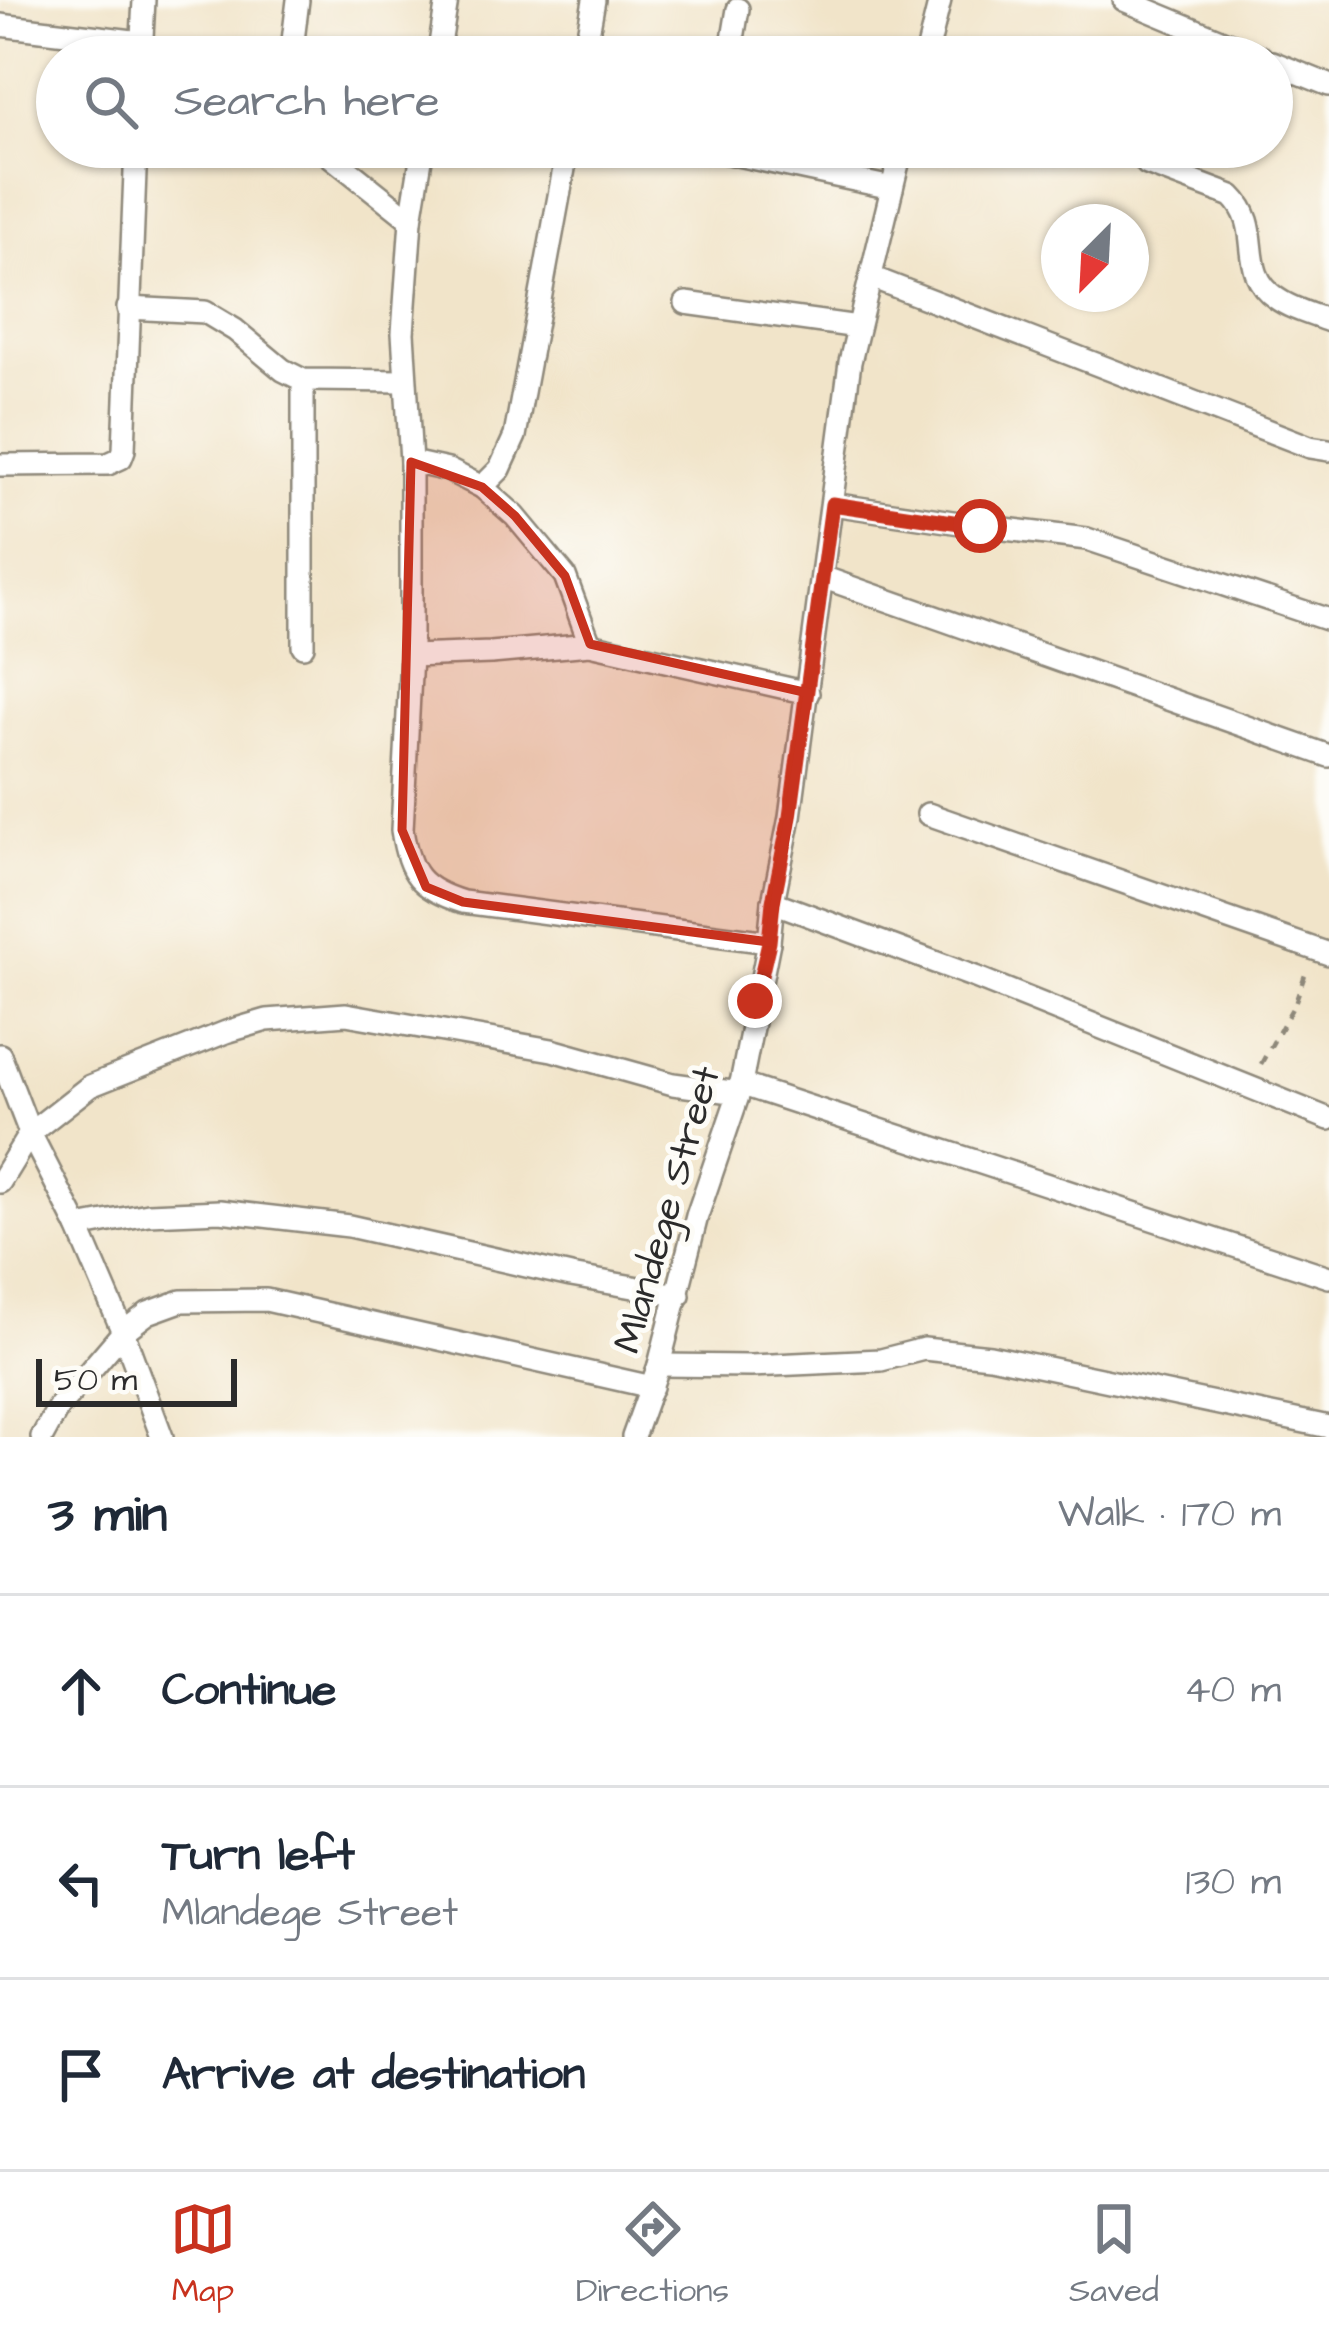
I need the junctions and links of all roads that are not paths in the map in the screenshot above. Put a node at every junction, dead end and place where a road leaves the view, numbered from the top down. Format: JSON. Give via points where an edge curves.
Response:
{"nodes":[{"id":1,"x":144,"y":0,"type":"edge"},
{"id":2,"x":298,"y":0,"type":"edge"},
{"id":3,"x":447,"y":0,"type":"edge"},
{"id":4,"x":594,"y":0,"type":"edge"},
{"id":5,"x":940,"y":0,"type":"edge"},
{"id":6,"x":1124,"y":0,"type":"edge"},
{"id":7,"x":738,"y":9,"type":"dead end"},
{"id":8,"x":0,"y":25,"type":"edge"},
{"id":9,"x":62,"y":36,"type":"edge"},
{"id":10,"x":142,"y":36,"type":"edge"},
{"id":11,"x":293,"y":36,"type":"edge"},
{"id":12,"x":441,"y":36,"type":"edge"},
{"id":13,"x":588,"y":36,"type":"edge"},
{"id":14,"x":734,"y":36,"type":"edge"},
{"id":15,"x":931,"y":36,"type":"edge"},
{"id":16,"x":1211,"y":36,"type":"edge"},
{"id":17,"x":1293,"y":70,"type":"edge"},
{"id":18,"x":1329,"y":85,"type":"edge"},
{"id":19,"x":135,"y":168,"type":"edge"},
{"id":20,"x":345,"y":168,"type":"edge"},
{"id":21,"x":420,"y":168,"type":"edge"},
{"id":22,"x":564,"y":168,"type":"edge"},
{"id":23,"x":799,"y":168,"type":"edge"},
{"id":24,"x":897,"y":168,"type":"edge"},
{"id":25,"x":1158,"y":168,"type":"edge"},
{"id":26,"x":892,"y":188,"type":"junction"},
{"id":27,"x":411,"y":220,"type":"junction"},
{"id":28,"x":871,"y":277,"type":"junction"},
{"id":29,"x":686,"y":303,"type":"dead end"},
{"id":30,"x":128,"y":308,"type":"junction"},
{"id":31,"x":1329,"y":321,"type":"edge"},
{"id":32,"x":858,"y":327,"type":"junction"},
{"id":33,"x":303,"y":380,"type":"junction"},
{"id":34,"x":405,"y":381,"type":"junction"},
{"id":35,"x":1329,"y":450,"type":"edge"},
{"id":36,"x":411,"y":462,"type":"junction"},
{"id":37,"x":0,"y":465,"type":"edge"},
{"id":38,"x":482,"y":487,"type":"junction"},
{"id":39,"x":832,"y":504,"type":"junction"},
{"id":40,"x":823,"y":578,"type":"junction"},
{"id":41,"x":1329,"y":620,"type":"edge"},
{"id":42,"x":590,"y":644,"type":"junction"},
{"id":43,"x":303,"y":646,"type":"dead end"},
{"id":44,"x":411,"y":656,"type":"junction"},
{"id":45,"x":808,"y":693,"type":"junction"},
{"id":46,"x":1329,"y":756,"type":"edge"},
{"id":47,"x":928,"y":814,"type":"dead end"},
{"id":48,"x":773,"y":902,"type":"junction"},
{"id":49,"x":769,"y":942,"type":"junction"},
{"id":50,"x":1321,"y":952,"type":"edge"},
{"id":51,"x":0,"y":1054,"type":"edge"},
{"id":52,"x":740,"y":1089,"type":"junction"},
{"id":53,"x":1329,"y":1119,"type":"edge"},
{"id":54,"x":30,"y":1133,"type":"junction"},
{"id":55,"x":0,"y":1183,"type":"edge"},
{"id":56,"x":78,"y":1227,"type":"junction"},
{"id":57,"x":1329,"y":1277,"type":"edge"},
{"id":58,"x":679,"y":1294,"type":"junction"},
{"id":59,"x":123,"y":1332,"type":"junction"},
{"id":60,"x":655,"y":1376,"type":"junction"},
{"id":61,"x":1329,"y":1427,"type":"edge"},
{"id":62,"x":42,"y":1437,"type":"edge"},
{"id":63,"x":162,"y":1437,"type":"edge"},
{"id":64,"x":633,"y":1437,"type":"edge"}],
"edges":[{"from":1,"to":10,"type":"street"},
{"from":2,"to":11,"type":"street"},
{"from":3,"to":12,"type":"street"},
{"from":4,"to":13,"type":"street"},
{"from":5,"to":15,"type":"street"},
{"from":6,"to":16,"type":"street"},
{"from":7,"to":14,"type":"street"},
{"from":8,"to":9,"type":"street"},
{"from":17,"to":18,"type":"street"},
{"from":19,"to":30,"type":"street"},
{"from":20,"to":27,"type":"street"},
{"from":21,"to":27,"type":"street"},
{"from":22,"to":38,"type":"street","via":[[515,436]]},
{"from":23,"to":26,"type":"street"},
{"from":24,"to":26,"type":"street","name":"Mlandege Street"},
{"from":25,"to":31,"type":"street","via":[[1232,196],[1251,225],[1258,279],[1271,295]]},
{"from":26,"to":28,"type":"street","name":"Mlandege Street"},
{"from":27,"to":34,"type":"street"},
{"from":28,"to":32,"type":"street","name":"Mlandege Street"},
{"from":28,"to":35,"type":"street"},
{"from":29,"to":32,"type":"street"},
{"from":30,"to":33,"type":"street","via":[[205,312]]},
{"from":30,"to":37,"type":"street","via":[[121,458]]},
{"from":32,"to":39,"type":"street","name":"Mlandege Street"},
{"from":33,"to":34,"type":"street"},
{"from":33,"to":43,"type":"street"},
{"from":34,"to":36,"type":"street"},
{"from":36,"to":38,"type":"street"},
{"from":36,"to":44,"type":"street"},
{"from":38,"to":42,"type":"street","via":[[565,576]]},
{"from":39,"to":40,"type":"street","name":"Mlandege Street"},
{"from":39,"to":41,"type":"street","via":[[1087,538]]},
{"from":40,"to":45,"type":"street","name":"Mlandege Street"},
{"from":40,"to":46,"type":"street"},
{"from":42,"to":44,"type":"street"},
{"from":42,"to":45,"type":"street"},
{"from":44,"to":49,"type":"street","via":[[403,830],[413,872],[426,887],[463,902]]},
{"from":45,"to":48,"type":"street","name":"Mlandege Street"},
{"from":47,"to":50,"type":"street"},
{"from":48,"to":49,"type":"street","name":"Mlandege Street"},
{"from":48,"to":53,"type":"street"},
{"from":49,"to":52,"type":"street","name":"Mlandege Street"},
{"from":51,"to":54,"type":"street"},
{"from":52,"to":54,"type":"street","via":[[673,1084],[551,1050],[346,1014],[311,1015],[226,1032],[115,1074]]},
{"from":52,"to":57,"type":"street"},
{"from":52,"to":58,"type":"street","name":"Mlandege Street"},
{"from":54,"to":55,"type":"street"},
{"from":54,"to":56,"type":"street"},
{"from":56,"to":58,"type":"street","via":[[220,1211],[349,1226]]},
{"from":56,"to":59,"type":"street"},
{"from":58,"to":60,"type":"street","name":"Mlandege Street"},
{"from":59,"to":60,"type":"street","via":[[181,1301],[266,1300]]},
{"from":59,"to":62,"type":"street"},
{"from":59,"to":63,"type":"street"},
{"from":60,"to":61,"type":"street","via":[[952,1351]]},
{"from":60,"to":64,"type":"street","name":"Mlandege Street"}]}
